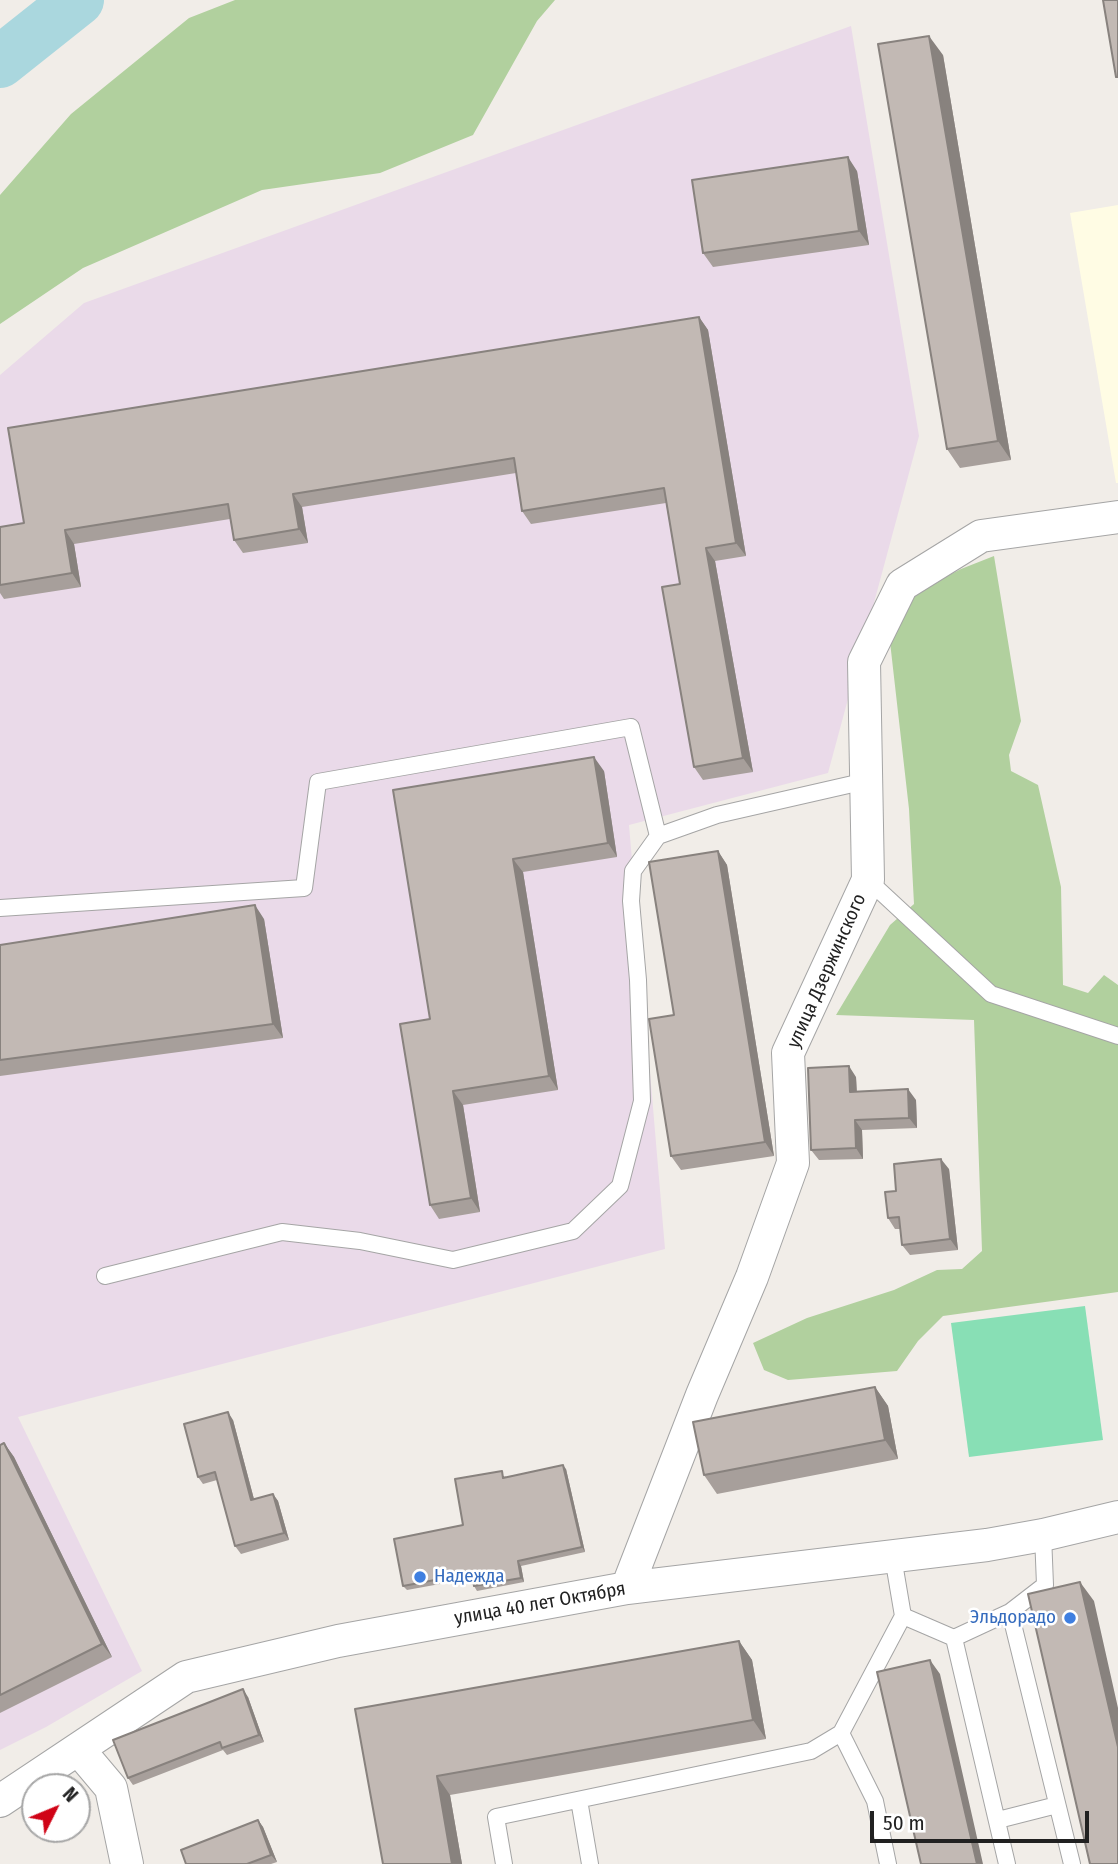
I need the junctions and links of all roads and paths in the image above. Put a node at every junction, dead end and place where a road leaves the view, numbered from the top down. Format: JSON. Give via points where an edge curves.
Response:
{"nodes":[{"id":1,"x":1118,"y":517,"type":"edge"},
{"id":2,"x":866,"y":781,"type":"junction"},
{"id":3,"x":659,"y":836,"type":"junction"},
{"id":4,"x":869,"y":880,"type":"junction"},
{"id":5,"x":0,"y":908,"type":"edge"},
{"id":6,"x":1118,"y":1036,"type":"edge"},
{"id":7,"x":106,"y":1276,"type":"dead end"},
{"id":8,"x":1118,"y":1517,"type":"edge"},
{"id":9,"x":1043,"y":1535,"type":"junction"},
{"id":10,"x":893,"y":1557,"type":"junction"},
{"id":11,"x":627,"y":1588,"type":"junction"},
{"id":12,"x":1010,"y":1612,"type":"junction"},
{"id":13,"x":903,"y":1616,"type":"junction"},
{"id":14,"x":954,"y":1639,"type":"junction"},
{"id":15,"x":841,"y":1733,"type":"junction"},
{"id":16,"x":79,"y":1750,"type":"junction"},
{"id":17,"x":579,"y":1800,"type":"junction"},
{"id":18,"x":0,"y":1801,"type":"edge"},
{"id":19,"x":1057,"y":1805,"type":"junction"},
{"id":20,"x":998,"y":1820,"type":"junction"},
{"id":21,"x":127,"y":1864,"type":"edge"},
{"id":22,"x":504,"y":1864,"type":"edge"},
{"id":23,"x":590,"y":1864,"type":"edge"},
{"id":24,"x":888,"y":1864,"type":"edge"},
{"id":25,"x":1007,"y":1864,"type":"edge"},
{"id":26,"x":1072,"y":1864,"type":"edge"}],
"edges":[{"from":1,"to":2,"type":"street","name":"улица Дзержинского","via":[[981,536],[902,585],[864,663]]},
{"from":2,"to":3,"type":"lane","via":[[717,815]]},
{"from":2,"to":4,"type":"street","name":"улица Дзержинского"},
{"from":3,"to":5,"type":"lane","via":[[631,727],[318,782],[304,888]]},
{"from":3,"to":7,"type":"lane","via":[[634,871],[631,901],[642,1101],[620,1186],[573,1231],[453,1260],[360,1241],[282,1232]]},
{"from":4,"to":6,"type":"lane","via":[[991,994]]},
{"from":4,"to":11,"type":"street","name":"улица Дзержинского","via":[[788,1053],[793,1163]]},
{"from":8,"to":9,"type":"street","name":"улица 40 лет Октября"},
{"from":9,"to":10,"type":"street","name":"улица 40 лет Октября"},
{"from":9,"to":12,"type":"lane","via":[[1045,1585]]},
{"from":10,"to":11,"type":"street","name":"улица 40 лет Октября"},
{"from":10,"to":13,"type":"lane"},
{"from":11,"to":16,"type":"street","name":"улица 40 лет Октября","via":[[338,1641],[186,1677]]},
{"from":12,"to":14,"type":"lane"},
{"from":12,"to":19,"type":"lane"},
{"from":13,"to":14,"type":"lane"},
{"from":13,"to":15,"type":"lane"},
{"from":14,"to":20,"type":"lane"},
{"from":15,"to":17,"type":"lane","via":[[811,1751]]},
{"from":15,"to":24,"type":"lane","via":[[875,1801]]},
{"from":16,"to":18,"type":"street","name":"улица 40 лет Октября"},
{"from":16,"to":21,"type":"street","via":[[111,1788]]},
{"from":17,"to":22,"type":"lane","via":[[496,1817]]},
{"from":17,"to":23,"type":"lane"},
{"from":19,"to":20,"type":"lane"},
{"from":19,"to":26,"type":"lane"},
{"from":20,"to":25,"type":"lane"}]}
